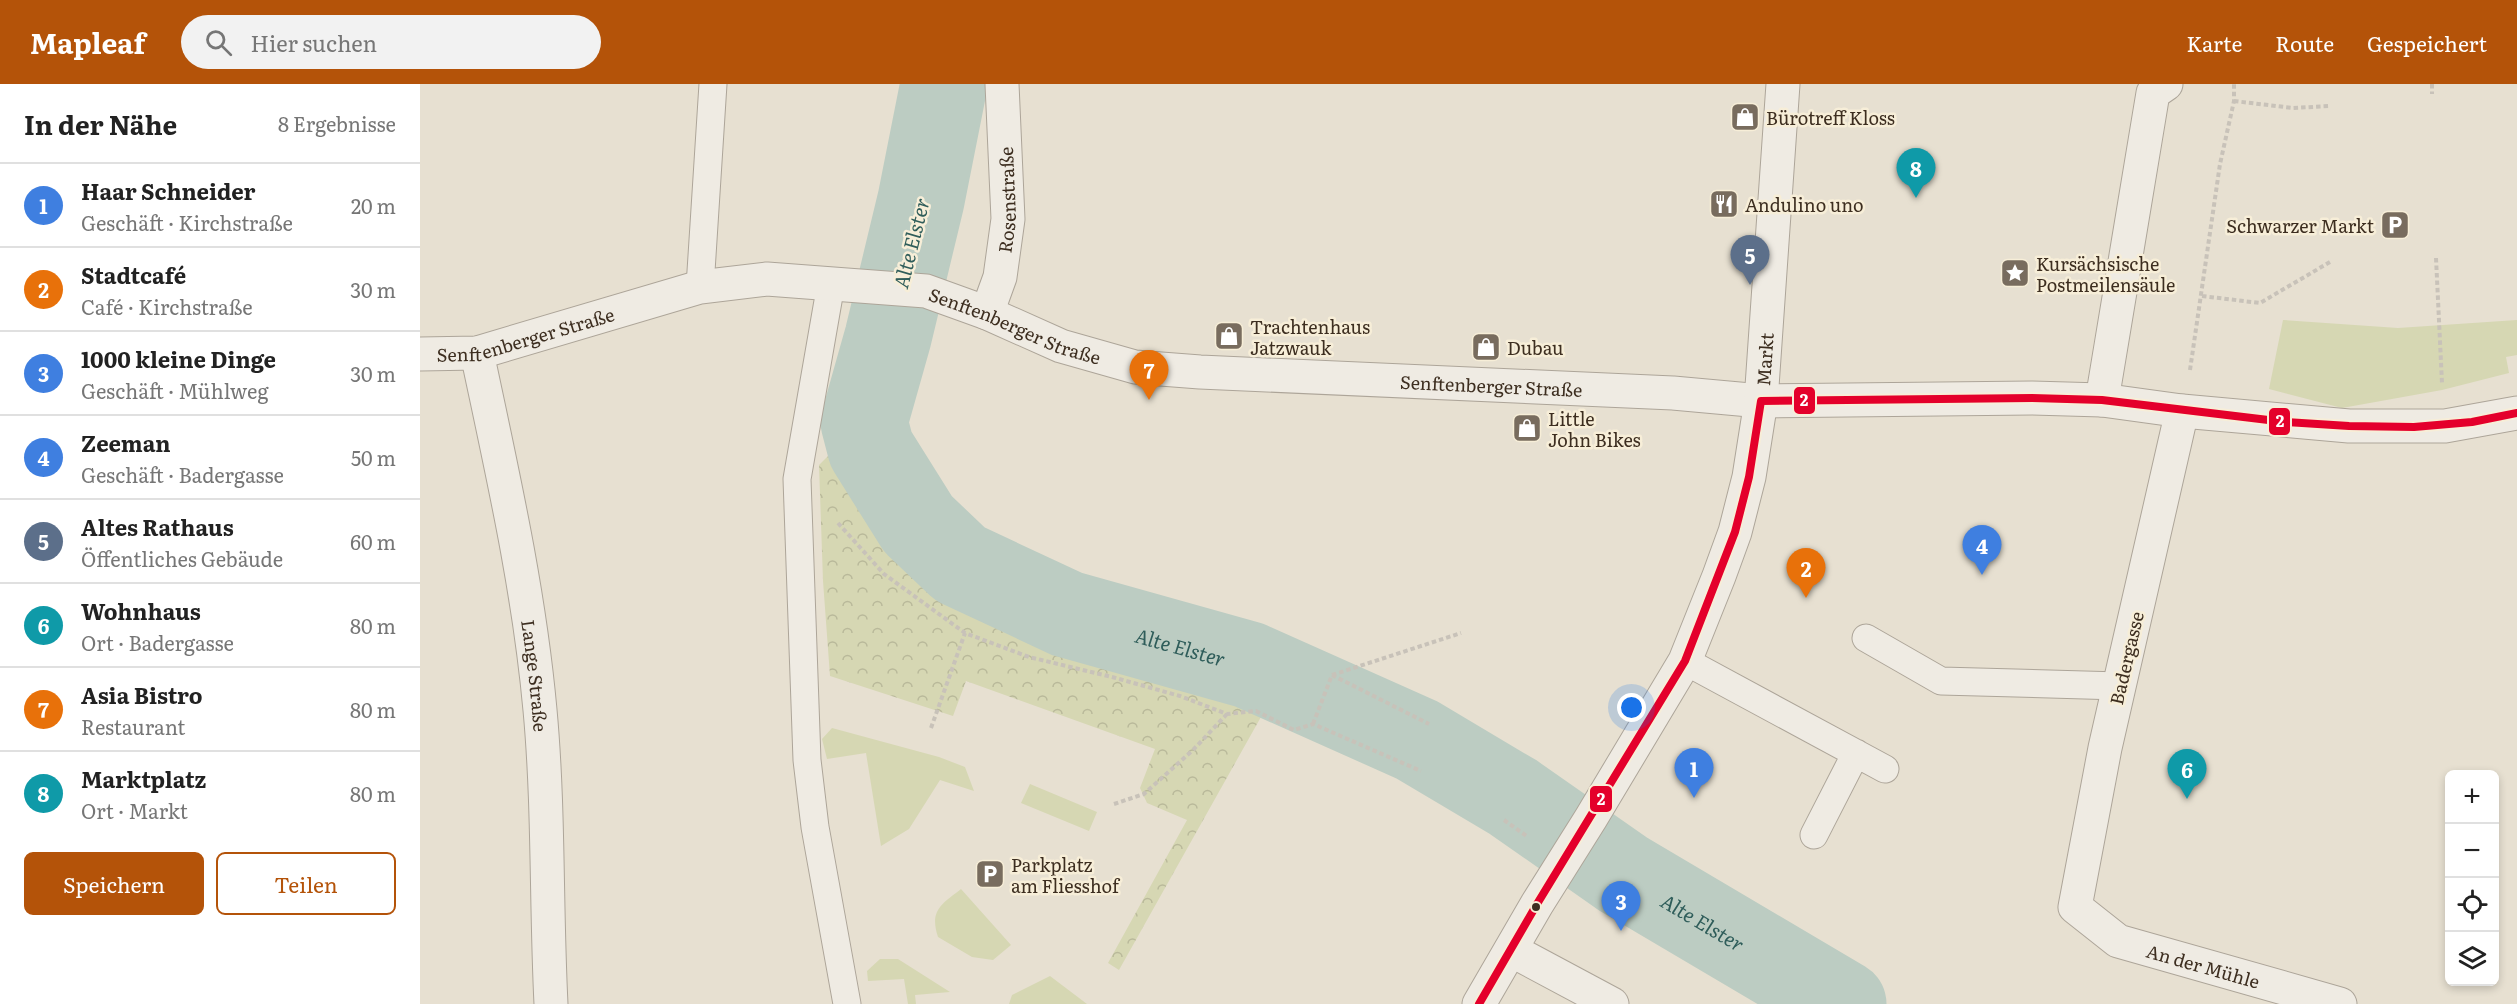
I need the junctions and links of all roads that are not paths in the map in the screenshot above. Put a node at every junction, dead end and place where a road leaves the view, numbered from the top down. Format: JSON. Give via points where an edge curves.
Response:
{"nodes":[{"id":1,"x":713,"y":84,"type":"edge"},
{"id":2,"x":1002,"y":84,"type":"edge"},
{"id":3,"x":1784,"y":84,"type":"edge"},
{"id":4,"x":2149,"y":87,"type":"edge"},
{"id":5,"x":846,"y":284,"type":"junction"},
{"id":6,"x":700,"y":287,"type":"junction"},
{"id":7,"x":987,"y":313,"type":"junction"},
{"id":8,"x":477,"y":353,"type":"junction"},
{"id":9,"x":420,"y":354,"type":"edge"},
{"id":10,"x":2102,"y":400,"type":"junction"},
{"id":11,"x":1761,"y":401,"type":"junction"},
{"id":12,"x":2182,"y":411,"type":"junction"},
{"id":13,"x":2517,"y":413,"type":"edge"},
{"id":14,"x":1866,"y":638,"type":"dead end"},
{"id":15,"x":1685,"y":661,"type":"junction"},
{"id":16,"x":2120,"y":686,"type":"junction"},
{"id":17,"x":1856,"y":753,"type":"junction"},
{"id":18,"x":1885,"y":769,"type":"dead end"},
{"id":19,"x":1814,"y":835,"type":"dead end"},
{"id":20,"x":2075,"y":907,"type":"joint"},
{"id":21,"x":1511,"y":950,"type":"junction"},
{"id":22,"x":551,"y":1004,"type":"edge"},
{"id":23,"x":847,"y":1004,"type":"edge"},
{"id":24,"x":1479,"y":1004,"type":"edge"},
{"id":25,"x":1612,"y":1004,"type":"edge"},
{"id":26,"x":2340,"y":1004,"type":"edge"}],
"edges":[{"from":1,"to":6,"type":"lane"},
{"from":2,"to":7,"type":"street","name":"Rosenstraße","via":[[1008,219],[1000,277]]},
{"from":3,"to":11,"type":"street","name":"Markt"},
{"from":4,"to":10,"type":"street"},
{"from":5,"to":6,"type":"street","name":"Senftenberger Straße","via":[[767,279]]},
{"from":5,"to":7,"type":"street","name":"Senftenberger Straße","via":[[926,291]]},
{"from":5,"to":23,"type":"lane","via":[[797,479],[807,760]]},
{"from":6,"to":8,"type":"street","name":"Senftenberger Straße"},
{"from":7,"to":11,"type":"street","name":"Senftenberger Straße","via":[[1061,346],[1135,367],[1673,393]]},
{"from":8,"to":9,"type":"street","name":"Senftenberger Straße"},
{"from":8,"to":22,"type":"street","name":"Lange Straße","via":[[523,571],[533,645],[544,779]]},
{"from":10,"to":11,"type":"street","name":"Markt"},
{"from":10,"to":12,"type":"street","name":"Markt"},
{"from":11,"to":15,"type":"street","via":[[1749,477],[1735,532]]},
{"from":12,"to":13,"type":"street","name":"Markt","via":[[2349,426],[2445,426]]},
{"from":12,"to":16,"type":"street","name":"Badergasse"},
{"from":14,"to":16,"type":"lane","via":[[1941,681]]},
{"from":15,"to":17,"type":"lane"},
{"from":15,"to":21,"type":"street"},
{"from":16,"to":20,"type":"street","name":"Badergasse"},
{"from":17,"to":18,"type":"lane"},
{"from":17,"to":19,"type":"lane"},
{"from":20,"to":26,"type":"street","name":"An der Mühle","via":[[2118,941]]},
{"from":21,"to":24,"type":"street"},
{"from":21,"to":25,"type":"street"}]}
